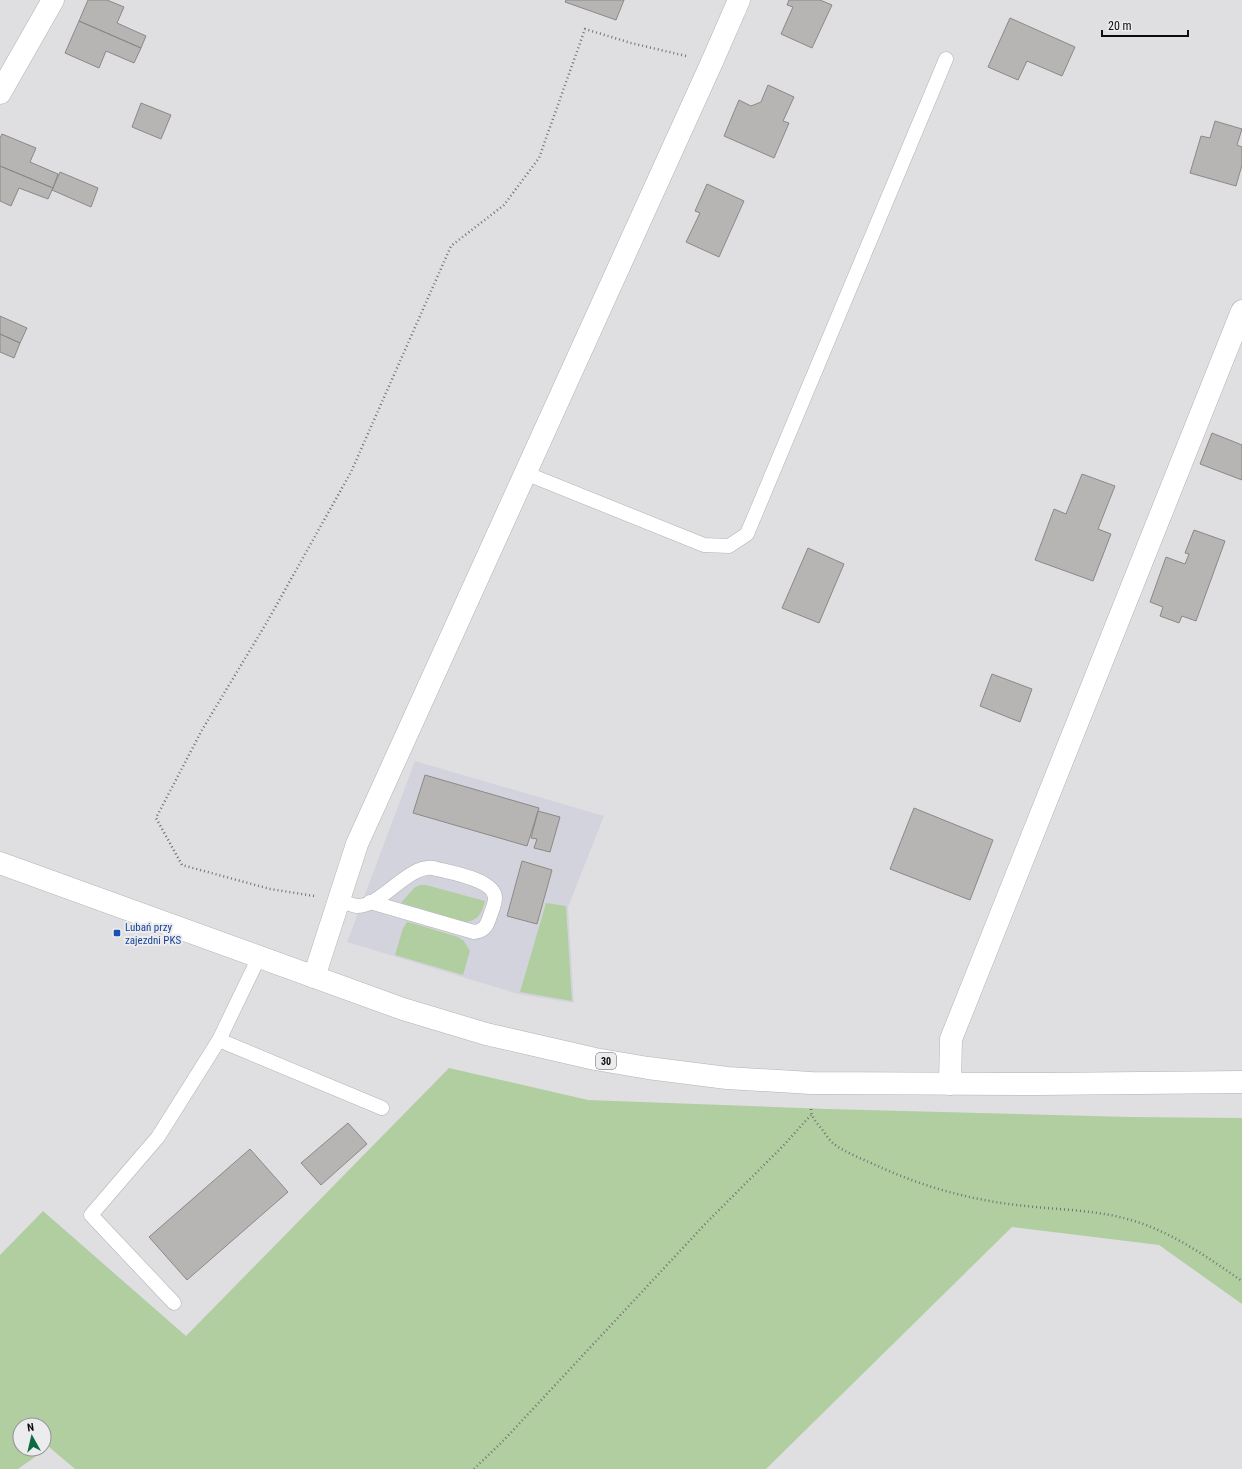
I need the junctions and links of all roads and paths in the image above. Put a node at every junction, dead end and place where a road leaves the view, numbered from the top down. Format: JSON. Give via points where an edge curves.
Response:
{"nodes":[{"id":1,"x":54,"y":0,"type":"edge"},
{"id":2,"x":739,"y":0,"type":"edge"},
{"id":3,"x":946,"y":59,"type":"dead end"},
{"id":4,"x":712,"y":62,"type":"junction"},
{"id":5,"x":0,"y":93,"type":"edge"},
{"id":6,"x":1242,"y":311,"type":"edge"},
{"id":7,"x":525,"y":473,"type":"junction"},
{"id":8,"x":0,"y":863,"type":"edge"},
{"id":9,"x":339,"y":900,"type":"junction"},
{"id":10,"x":370,"y":902,"type":"junction"},
{"id":11,"x":259,"y":957,"type":"junction"},
{"id":12,"x":314,"y":977,"type":"junction"},
{"id":13,"x":219,"y":1040,"type":"junction"},
{"id":14,"x":1242,"y":1082,"type":"edge"},
{"id":15,"x":811,"y":1083,"type":"junction"},
{"id":16,"x":950,"y":1084,"type":"junction"},
{"id":17,"x":382,"y":1108,"type":"dead end"},
{"id":18,"x":811,"y":1115,"type":"junction"},
{"id":19,"x":1242,"y":1281,"type":"edge"},
{"id":20,"x":174,"y":1303,"type":"dead end"},
{"id":21,"x":474,"y":1469,"type":"edge"}],
"edges":[{"from":1,"to":5,"type":"street"},
{"from":2,"to":4,"type":"street"},
{"from":3,"to":7,"type":"lane","via":[[747,534],[729,546],[704,546]]},
{"from":4,"to":7,"type":"street"},
{"from":4,"to":9,"type":"path","via":[[585,29],[539,158],[504,205],[451,246],[351,472],[267,622],[202,730],[156,818],[182,865],[270,889]]},
{"from":6,"to":16,"type":"street","via":[[951,1039]]},
{"from":7,"to":9,"type":"street","via":[[357,844]]},
{"from":8,"to":11,"type":"street","number":"30"},
{"from":9,"to":10,"type":"lane","via":[[358,906]]},
{"from":9,"to":12,"type":"street"},
{"from":10,"to":10,"type":"lane","via":[[426,868],[479,881],[491,888],[495,897],[486,926],[483,930],[474,932]]},
{"from":11,"to":12,"type":"street","number":"30"},
{"from":11,"to":13,"type":"lane"},
{"from":12,"to":15,"type":"street","number":"30","via":[[404,1009],[486,1034],[588,1058],[727,1078]]},
{"from":13,"to":17,"type":"lane"},
{"from":13,"to":20,"type":"lane","via":[[158,1137],[90,1215]]},
{"from":14,"to":16,"type":"street","number":"30"},
{"from":15,"to":16,"type":"street","number":"30"},
{"from":15,"to":18,"type":"path"},
{"from":18,"to":19,"type":"path","via":[[834,1143],[905,1178],[974,1198],[1131,1220],[1164,1232]]},
{"from":18,"to":21,"type":"path"}]}
